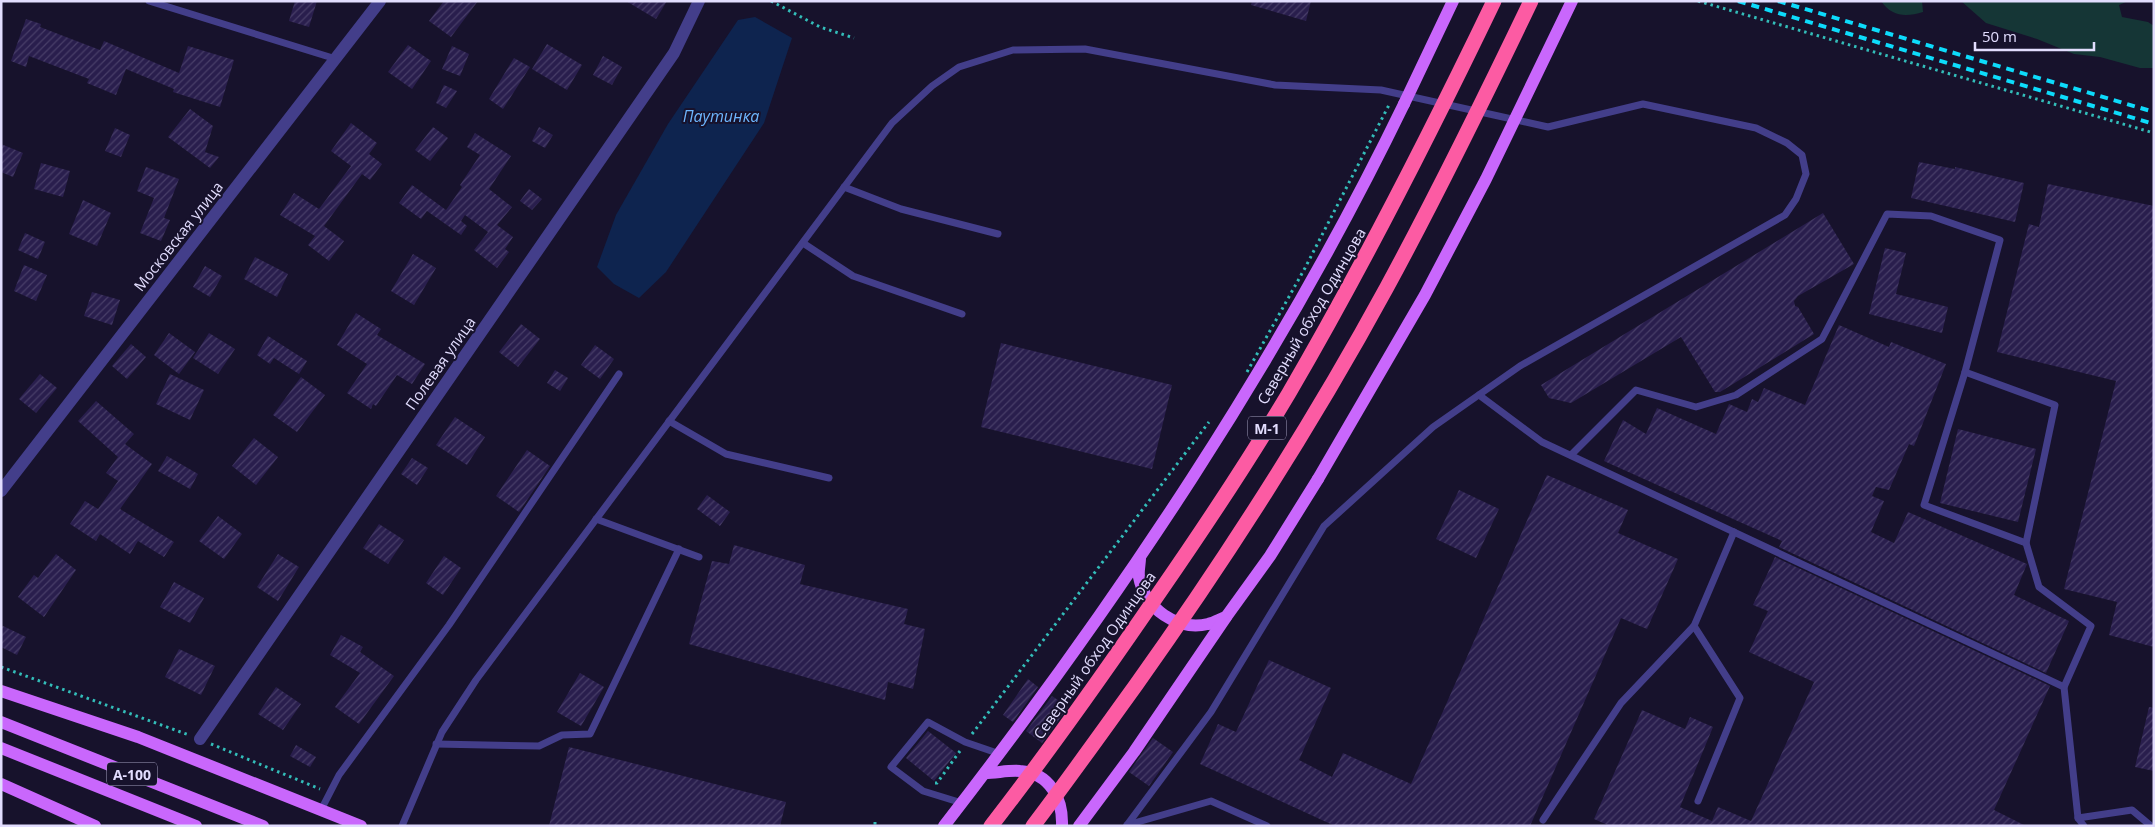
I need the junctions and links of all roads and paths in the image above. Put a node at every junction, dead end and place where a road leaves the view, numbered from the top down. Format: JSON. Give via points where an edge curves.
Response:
{"nodes":[{"id":1,"x":149,"y":1,"type":"edge"},
{"id":2,"x":380,"y":1,"type":"edge"},
{"id":3,"x":699,"y":1,"type":"edge"},
{"id":4,"x":771,"y":1,"type":"edge"},
{"id":5,"x":1453,"y":1,"type":"edge"},
{"id":6,"x":1494,"y":1,"type":"edge"},
{"id":7,"x":1531,"y":1,"type":"edge"},
{"id":8,"x":1572,"y":1,"type":"edge"},
{"id":9,"x":1698,"y":1,"type":"edge"},
{"id":10,"x":854,"y":38,"type":"dead end"},
{"id":11,"x":336,"y":59,"type":"junction"},
{"id":12,"x":1390,"y":102,"type":"dead end"},
{"id":13,"x":2154,"y":133,"type":"edge"},
{"id":14,"x":844,"y":187,"type":"junction"},
{"id":15,"x":998,"y":234,"type":"dead end"},
{"id":16,"x":803,"y":243,"type":"junction"},
{"id":17,"x":962,"y":314,"type":"dead end"},
{"id":18,"x":1965,"y":372,"type":"junction"},
{"id":19,"x":619,"y":374,"type":"dead end"},
{"id":20,"x":1251,"y":374,"type":"junction"},
{"id":21,"x":1241,"y":380,"type":"dead end"},
{"id":22,"x":1479,"y":395,"type":"junction"},
{"id":23,"x":1212,"y":418,"type":"dead end"},
{"id":24,"x":669,"y":421,"type":"junction"},
{"id":25,"x":1571,"y":455,"type":"junction"},
{"id":26,"x":829,"y":478,"type":"dead end"},
{"id":27,"x":1,"y":491,"type":"edge"},
{"id":28,"x":596,"y":518,"type":"junction"},
{"id":29,"x":1734,"y":532,"type":"junction"},
{"id":30,"x":2026,"y":542,"type":"junction"},
{"id":31,"x":679,"y":549,"type":"junction"},
{"id":32,"x":699,"y":557,"type":"dead end"},
{"id":33,"x":1140,"y":558,"type":"junction"},
{"id":34,"x":1226,"y":617,"type":"junction"},
{"id":35,"x":1694,"y":626,"type":"junction"},
{"id":36,"x":1,"y":667,"type":"edge"},
{"id":37,"x":2064,"y":687,"type":"junction"},
{"id":38,"x":1,"y":691,"type":"edge"},
{"id":39,"x":1,"y":722,"type":"edge"},
{"id":40,"x":200,"y":739,"type":"junction"},
{"id":41,"x":965,"y":742,"type":"junction"},
{"id":42,"x":436,"y":744,"type":"junction"},
{"id":43,"x":1,"y":748,"type":"edge"},
{"id":44,"x":1000,"y":754,"type":"junction"},
{"id":45,"x":985,"y":773,"type":"junction"},
{"id":46,"x":908,"y":780,"type":"junction"},
{"id":47,"x":1,"y":784,"type":"edge"},
{"id":48,"x":329,"y":793,"type":"junction"},
{"id":49,"x":1698,"y":801,"type":"dead end"},
{"id":50,"x":962,"y":803,"type":"junction"},
{"id":51,"x":321,"y":810,"type":"junction"},
{"id":52,"x":2078,"y":818,"type":"junction"},
{"id":53,"x":1543,"y":820,"type":"dead end"},
{"id":54,"x":96,"y":826,"type":"edge"},
{"id":55,"x":196,"y":826,"type":"edge"},
{"id":56,"x":263,"y":826,"type":"edge"},
{"id":57,"x":362,"y":826,"type":"edge"},
{"id":58,"x":402,"y":826,"type":"edge"},
{"id":59,"x":944,"y":826,"type":"edge"},
{"id":60,"x":991,"y":826,"type":"edge"},
{"id":61,"x":1033,"y":826,"type":"edge"},
{"id":62,"x":1062,"y":826,"type":"edge"},
{"id":63,"x":1079,"y":826,"type":"edge"},
{"id":64,"x":1127,"y":826,"type":"edge"},
{"id":65,"x":1267,"y":826,"type":"edge"},
{"id":66,"x":2084,"y":826,"type":"edge"},
{"id":67,"x":2151,"y":826,"type":"edge"}],
"edges":[{"from":1,"to":11,"type":"lane"},
{"from":2,"to":11,"type":"street","name":"Московская улица"},
{"from":3,"to":40,"type":"street","name":"Полевая улица","via":[[674,53]]},
{"from":4,"to":10,"type":"path","via":[[820,27]]},
{"from":5,"to":20,"type":"main road","bridge":true,"via":[[1391,131],[1331,244]]},
{"from":6,"to":60,"type":"highway","name":"Северный обход Одинцова","number":"М-1","bridge":true,"via":[[1419,156],[1288,395],[1213,516],[1036,768]]},
{"from":7,"to":61,"type":"highway","number":"М-1","bridge":true,"via":[[1449,171],[1316,412],[1240,534]]},
{"from":8,"to":34,"type":"main road","bridge":true,"via":[[1425,296],[1318,479],[1270,556]]},
{"from":9,"to":13,"type":"path"},
{"from":11,"to":27,"type":"street","name":"Московская улица"},
{"from":12,"to":20,"type":"path","bridge":true},
{"from":14,"to":15,"type":"lane","via":[[900,209]]},
{"from":14,"to":16,"type":"lane"},
{"from":14,"to":22,"type":"lane","via":[[892,123],[932,86],[959,67],[1013,50],[1085,49],[1275,85],[1381,90],[1548,127],[1643,104],[1756,128],[1802,155],[1806,174],[1785,215],[1520,366]]},
{"from":16,"to":17,"type":"lane","via":[[853,276]]},
{"from":16,"to":24,"type":"lane"},
{"from":18,"to":25,"type":"lane","via":[[2000,240],[1931,216],[1887,214],[1822,339],[1736,395],[1696,407],[1636,390]]},
{"from":18,"to":30,"type":"lane","via":[[2055,405]]},
{"from":18,"to":30,"type":"lane","via":[[1924,505]]},
{"from":19,"to":48,"type":"lane","via":[[449,625]]},
{"from":20,"to":21,"type":"path"},
{"from":20,"to":33,"type":"main road","via":[[1190,484]]},
{"from":22,"to":25,"type":"lane","via":[[1542,442]]},
{"from":22,"to":64,"type":"lane","via":[[1433,427],[1324,526],[1211,712]]},
{"from":23,"to":41,"type":"path"},
{"from":24,"to":26,"type":"lane","via":[[726,454]]},
{"from":24,"to":28,"type":"lane"},
{"from":25,"to":29,"type":"lane"},
{"from":28,"to":31,"type":"lane"},
{"from":28,"to":42,"type":"lane","via":[[476,680]]},
{"from":29,"to":35,"type":"lane"},
{"from":29,"to":37,"type":"lane"},
{"from":30,"to":37,"type":"lane","via":[[2039,588],[2091,626]]},
{"from":31,"to":32,"type":"lane"},
{"from":31,"to":42,"type":"lane","via":[[590,734],[562,735],[539,746]]},
{"from":33,"to":34,"type":"main road","via":[[1139,577],[1145,595],[1156,610],[1172,620],[1190,625],[1208,624]]},
{"from":33,"to":44,"type":"main road"},
{"from":34,"to":63,"type":"main road"},
{"from":35,"to":49,"type":"lane","via":[[1740,698]]},
{"from":35,"to":53,"type":"lane","via":[[1621,703]]},
{"from":36,"to":40,"type":"path"},
{"from":37,"to":52,"type":"lane"},
{"from":38,"to":51,"type":"main road","via":[[138,737]]},
{"from":39,"to":56,"type":"main road","number":"А-100"},
{"from":40,"to":48,"type":"path"},
{"from":41,"to":44,"type":"lane"},
{"from":41,"to":46,"type":"path","via":[[937,783]]},
{"from":41,"to":46,"type":"lane","via":[[928,722],[891,767]]},
{"from":42,"to":58,"type":"lane"},
{"from":43,"to":55,"type":"main road","number":"А-100"},
{"from":44,"to":45,"type":"main road"},
{"from":45,"to":50,"type":"main road"},
{"from":45,"to":62,"type":"main road","via":[[1017,771],[1043,779],[1061,802]]},
{"from":46,"to":50,"type":"lane","via":[[923,791]]},
{"from":47,"to":54,"type":"main road"},
{"from":48,"to":51,"type":"lane"},
{"from":50,"to":59,"type":"main road"},
{"from":51,"to":57,"type":"main road"},
{"from":52,"to":66,"type":"lane"},
{"from":52,"to":67,"type":"lane","via":[[2132,810]]},
{"from":64,"to":65,"type":"lane","via":[[1211,801]]}]}
